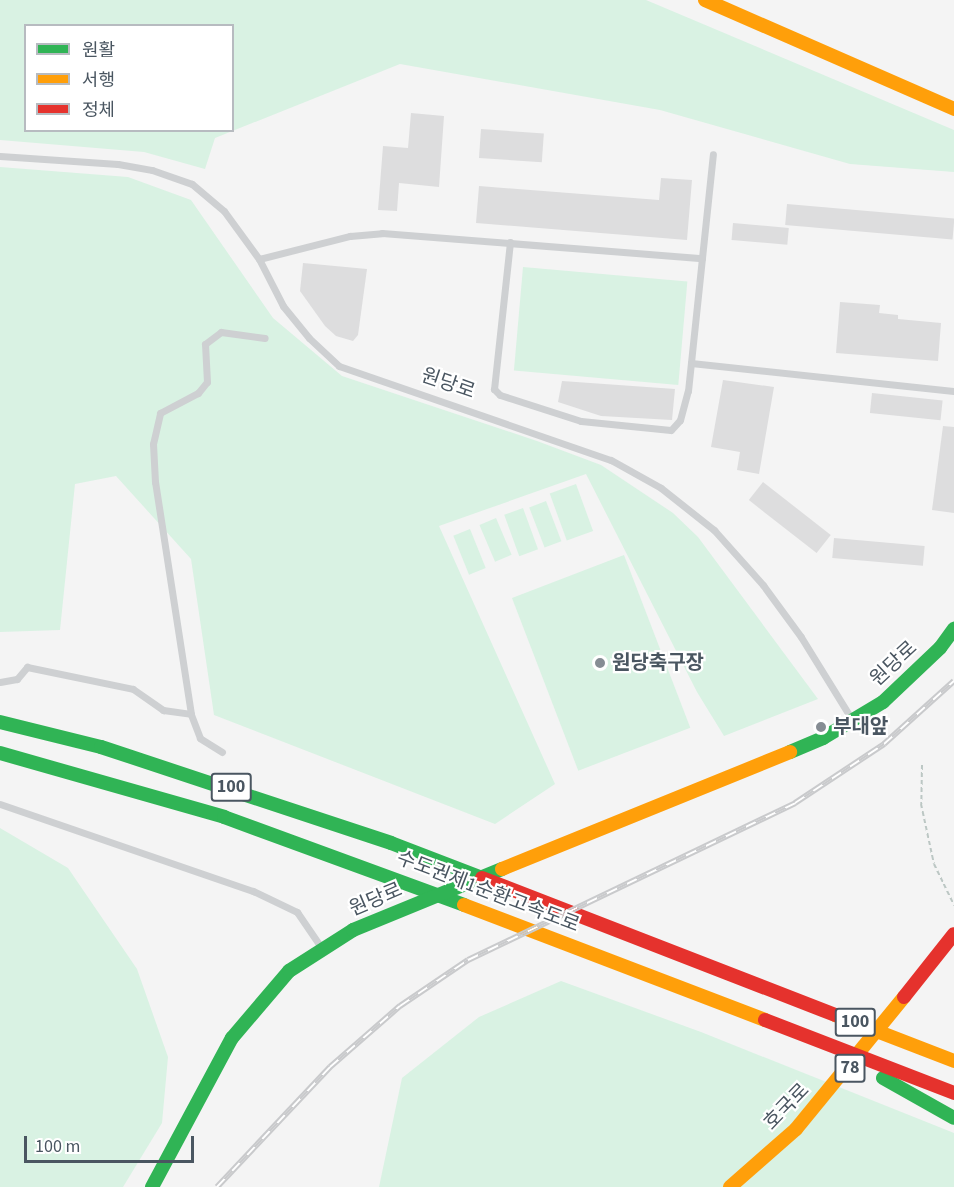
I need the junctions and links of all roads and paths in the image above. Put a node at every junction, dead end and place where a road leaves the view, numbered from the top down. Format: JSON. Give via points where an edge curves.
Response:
{"nodes":[{"id":1,"x":705,"y":0,"type":"edge"},
{"id":2,"x":738,"y":0,"type":"edge"},
{"id":3,"x":954,"y":96,"type":"edge"},
{"id":4,"x":954,"y":109,"type":"edge"},
{"id":5,"x":713,"y":154,"type":"dead end"},
{"id":6,"x":0,"y":156,"type":"edge"},
{"id":7,"x":510,"y":242,"type":"junction"},
{"id":8,"x":702,"y":258,"type":"junction"},
{"id":9,"x":259,"y":259,"type":"junction"},
{"id":10,"x":265,"y":338,"type":"dead end"},
{"id":11,"x":691,"y":363,"type":"junction"},
{"id":12,"x":954,"y":391,"type":"edge"},
{"id":13,"x":954,"y":629,"type":"edge"},
{"id":14,"x":0,"y":682,"type":"edge"},
{"id":15,"x":191,"y":714,"type":"junction"},
{"id":16,"x":852,"y":720,"type":"junction"},
{"id":17,"x":0,"y":722,"type":"edge"},
{"id":18,"x":222,"y":752,"type":"dead end"},
{"id":19,"x":0,"y":753,"type":"edge"},
{"id":20,"x":922,"y":765,"type":"dead end"},
{"id":21,"x":0,"y":804,"type":"edge"},
{"id":22,"x":954,"y":905,"type":"edge"},
{"id":23,"x":954,"y":934,"type":"edge"},
{"id":24,"x":322,"y":950,"type":"junction"},
{"id":25,"x":954,"y":950,"type":"edge"},
{"id":26,"x":862,"y":1025,"type":"junction"},
{"id":27,"x":823,"y":1042,"type":"junction"},
{"id":28,"x":954,"y":1045,"type":"edge"},
{"id":29,"x":954,"y":1060,"type":"edge"},
{"id":30,"x":954,"y":1093,"type":"edge"},
{"id":31,"x":954,"y":1118,"type":"edge"},
{"id":32,"x":152,"y":1187,"type":"edge"},
{"id":33,"x":730,"y":1187,"type":"edge"},
{"id":34,"x":747,"y":1187,"type":"edge"}],
"edges":[{"from":1,"to":4,"type":"main road"},
{"from":2,"to":3,"type":"main road"},
{"from":5,"to":8,"type":"lane"},
{"from":6,"to":9,"type":"lane","name":"원당로","via":[[118,164],[152,170],[192,184],[224,211]]},
{"from":7,"to":8,"type":"lane"},
{"from":7,"to":9,"type":"lane","via":[[382,233],[350,236]]},
{"from":7,"to":11,"type":"lane","via":[[492,383],[500,395],[581,421],[661,432],[671,430],[680,420]]},
{"from":8,"to":11,"type":"lane"},
{"from":9,"to":16,"type":"lane","name":"원당로","via":[[283,306],[309,339],[339,366],[611,460],[661,489],[705,523],[763,585],[801,637]]},
{"from":10,"to":15,"type":"lane","via":[[221,332],[205,344],[207,382],[198,393],[160,413],[153,444],[155,482]]},
{"from":11,"to":12,"type":"lane"},
{"from":13,"to":16,"type":"main road","name":"원당로","via":[[940,648],[883,702]]},
{"from":14,"to":15,"type":"lane","via":[[17,679],[27,667],[133,689],[163,710]]},
{"from":15,"to":18,"type":"lane","via":[[200,738]]},
{"from":16,"to":24,"type":"main road","name":"원당로","via":[[823,738],[353,930]]},
{"from":17,"to":26,"type":"main road","name":"수도권제1순환고속도로","number":"100","via":[[101,747],[230,787],[458,867]]},
{"from":19,"to":27,"type":"main road","name":"수도권제1순환고속도로","number":"100","via":[[224,817],[425,888]]},
{"from":20,"to":22,"type":"path","via":[[921,804],[934,864]]},
{"from":21,"to":24,"type":"lane","via":[[253,891],[297,912]]},
{"from":23,"to":33,"type":"main road","name":"호국로","number":"78","via":[[842,1078],[796,1129]]},
{"from":24,"to":32,"type":"main road","name":"원당로","via":[[289,970],[232,1038]]},
{"from":25,"to":34,"type":"main road","name":"호국로","number":"78","via":[[802,1138]]},
{"from":26,"to":28,"type":"main road"},
{"from":26,"to":29,"type":"main road","name":"수도권제1순환고속도로","number":"100"},
{"from":27,"to":30,"type":"main road","name":"수도권제1순환고속도로","number":"100"},
{"from":27,"to":31,"type":"main road"}]}
